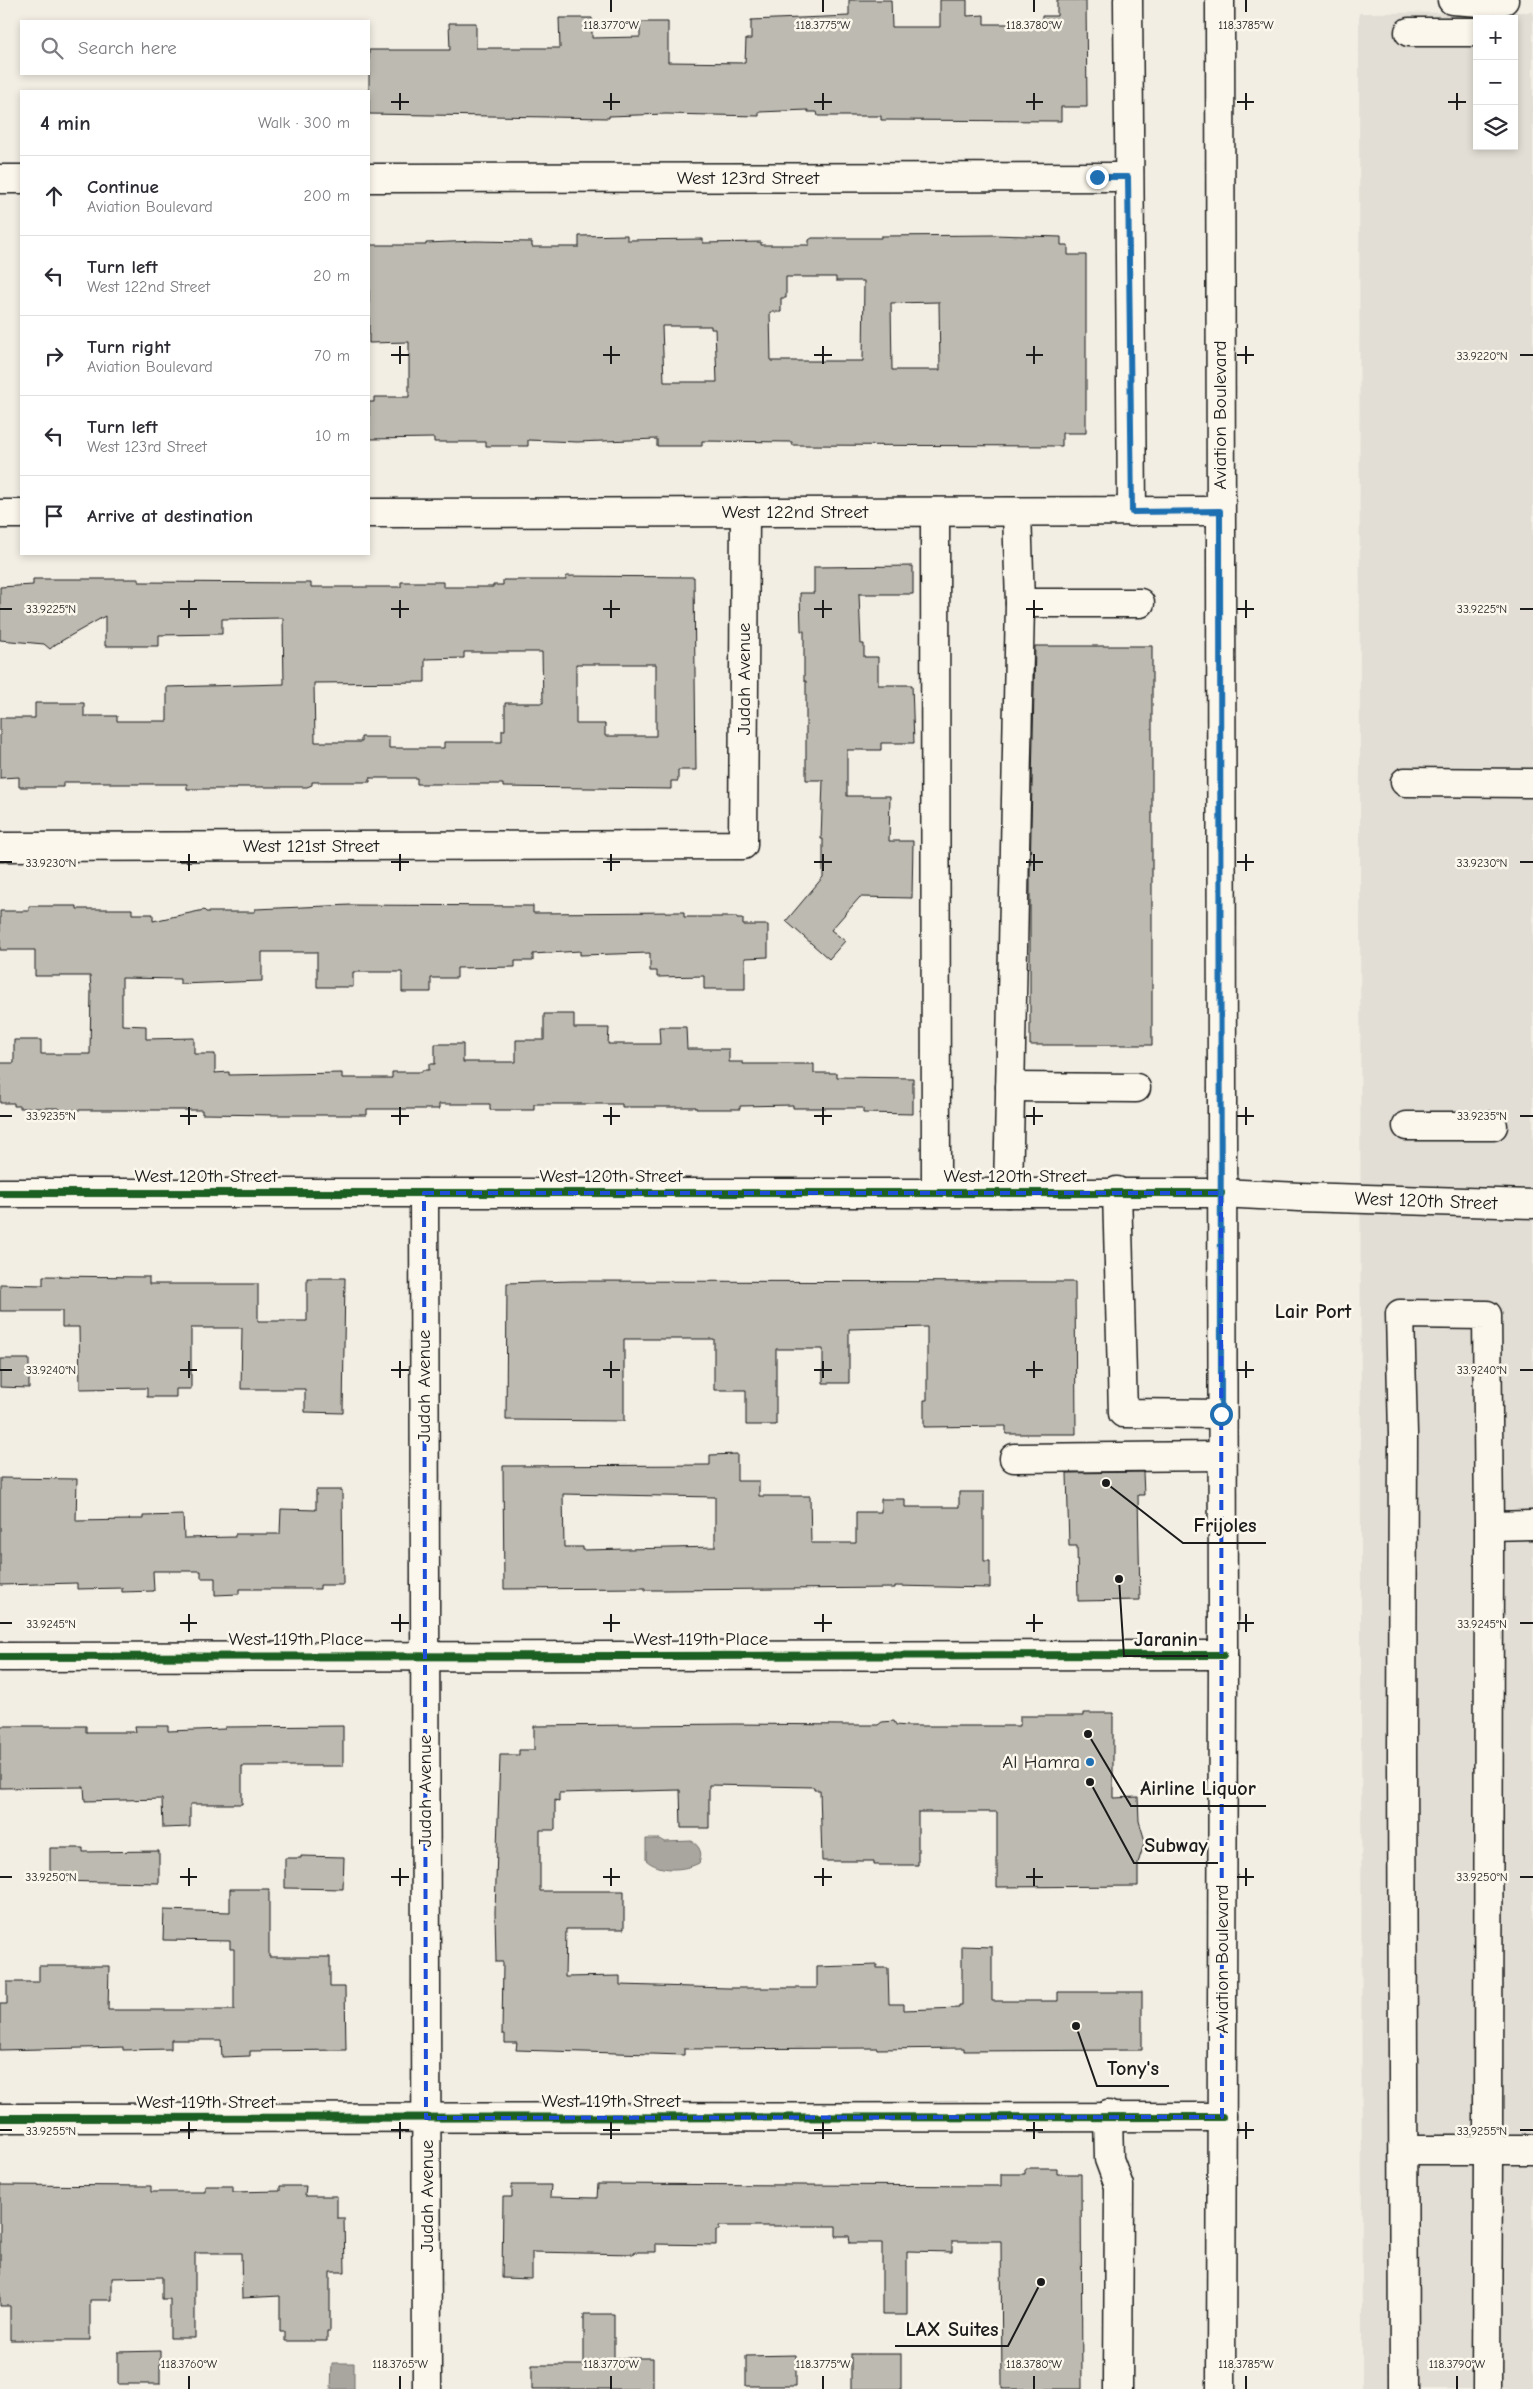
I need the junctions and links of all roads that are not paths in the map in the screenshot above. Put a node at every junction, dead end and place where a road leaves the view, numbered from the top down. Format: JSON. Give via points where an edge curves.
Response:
{"nodes":[{"id":1,"x":1128,"y":0,"type":"edge"},
{"id":2,"x":1220,"y":0,"type":"edge"},
{"id":3,"x":1452,"y":0,"type":"edge"},
{"id":4,"x":1504,"y":0,"type":"edge"},
{"id":5,"x":1408,"y":32,"type":"dead end"},
{"id":6,"x":1473,"y":32,"type":"edge"},
{"id":7,"x":1128,"y":177,"type":"junction"},
{"id":8,"x":0,"y":178,"type":"edge"},
{"id":9,"x":20,"y":178,"type":"edge"},
{"id":10,"x":370,"y":178,"type":"edge"},
{"id":11,"x":1220,"y":511,"type":"junction"},
{"id":12,"x":745,"y":512,"type":"junction"},
{"id":13,"x":935,"y":512,"type":"junction"},
{"id":14,"x":1017,"y":512,"type":"junction"},
{"id":15,"x":1132,"y":512,"type":"junction"},
{"id":16,"x":370,"y":513,"type":"edge"},
{"id":17,"x":0,"y":514,"type":"edge"},
{"id":18,"x":20,"y":514,"type":"edge"},
{"id":19,"x":1020,"y":603,"type":"junction"},
{"id":20,"x":1140,"y":603,"type":"dead end"},
{"id":21,"x":1405,"y":782,"type":"dead end"},
{"id":22,"x":1533,"y":783,"type":"edge"},
{"id":23,"x":743,"y":845,"type":"joint"},
{"id":24,"x":0,"y":847,"type":"edge"},
{"id":25,"x":1010,"y":1087,"type":"junction"},
{"id":26,"x":1136,"y":1088,"type":"dead end"},
{"id":27,"x":1407,"y":1126,"type":"dead end"},
{"id":28,"x":1494,"y":1126,"type":"dead end"},
{"id":29,"x":1117,"y":1191,"type":"junction"},
{"id":30,"x":424,"y":1192,"type":"junction"},
{"id":31,"x":936,"y":1192,"type":"junction"},
{"id":32,"x":1221,"y":1192,"type":"junction"},
{"id":33,"x":0,"y":1193,"type":"edge"},
{"id":34,"x":1008,"y":1193,"type":"junction"},
{"id":35,"x":1533,"y":1204,"type":"edge"},
{"id":36,"x":1221,"y":1414,"type":"junction"},
{"id":37,"x":1221,"y":1456,"type":"junction"},
{"id":38,"x":1014,"y":1458,"type":"dead end"},
{"id":39,"x":1533,"y":1525,"type":"edge"},
{"id":40,"x":1489,"y":1526,"type":"junction"},
{"id":41,"x":425,"y":1655,"type":"junction"},
{"id":42,"x":1223,"y":1655,"type":"junction"},
{"id":43,"x":0,"y":1657,"type":"edge"},
{"id":44,"x":1108,"y":2115,"type":"junction"},
{"id":45,"x":1222,"y":2117,"type":"junction"},
{"id":46,"x":0,"y":2118,"type":"edge"},
{"id":47,"x":426,"y":2118,"type":"junction"},
{"id":48,"x":1404,"y":2150,"type":"junction"},
{"id":49,"x":1488,"y":2150,"type":"junction"},
{"id":50,"x":1533,"y":2150,"type":"edge"},
{"id":51,"x":427,"y":2389,"type":"edge"},
{"id":52,"x":1118,"y":2389,"type":"edge"},
{"id":53,"x":1221,"y":2389,"type":"edge"},
{"id":54,"x":1404,"y":2389,"type":"edge"},
{"id":55,"x":1487,"y":2389,"type":"edge"}],
"edges":[{"from":1,"to":7,"type":"street"},
{"from":2,"to":11,"type":"street","name":"Aviation Boulevard"},
{"from":3,"to":4,"type":"street"},
{"from":5,"to":6,"type":"street"},
{"from":7,"to":10,"type":"street","name":"West 123rd Street"},
{"from":7,"to":15,"type":"street"},
{"from":8,"to":9,"type":"street"},
{"from":11,"to":15,"type":"street","name":"West 122nd Street"},
{"from":11,"to":32,"type":"street","name":"Aviation Boulevard"},
{"from":12,"to":13,"type":"street","name":"West 122nd Street"},
{"from":12,"to":16,"type":"street","name":"West 122nd Street"},
{"from":12,"to":23,"type":"street","name":"Judah Avenue"},
{"from":13,"to":14,"type":"street","name":"West 122nd Street"},
{"from":13,"to":31,"type":"street"},
{"from":14,"to":15,"type":"street","name":"West 122nd Street"},
{"from":14,"to":19,"type":"street"},
{"from":17,"to":18,"type":"street"},
{"from":19,"to":20,"type":"street"},
{"from":19,"to":25,"type":"street"},
{"from":21,"to":22,"type":"street"},
{"from":23,"to":24,"type":"street","name":"West 121st Street"},
{"from":25,"to":26,"type":"street"},
{"from":25,"to":34,"type":"street"},
{"from":27,"to":28,"type":"street"},
{"from":29,"to":32,"type":"street","name":"West 120th Street"},
{"from":29,"to":34,"type":"street","name":"West 120th Street"},
{"from":29,"to":36,"type":"street","via":[[1123,1413]]},
{"from":30,"to":31,"type":"street","name":"West 120th Street"},
{"from":30,"to":33,"type":"street","name":"West 120th Street"},
{"from":30,"to":41,"type":"street","name":"Judah Avenue"},
{"from":31,"to":34,"type":"street","name":"West 120th Street"},
{"from":32,"to":35,"type":"street","name":"West 120th Street"},
{"from":32,"to":36,"type":"street","name":"Aviation Boulevard"},
{"from":36,"to":37,"type":"street","name":"Aviation Boulevard"},
{"from":37,"to":38,"type":"street"},
{"from":37,"to":42,"type":"street","name":"Aviation Boulevard"},
{"from":39,"to":40,"type":"street"},
{"from":40,"to":48,"type":"street","via":[[1487,1315],[1400,1314]]},
{"from":40,"to":49,"type":"street"},
{"from":41,"to":42,"type":"street","name":"West 119th Place"},
{"from":41,"to":43,"type":"street","name":"West 119th Place"},
{"from":41,"to":47,"type":"street","name":"Judah Avenue"},
{"from":42,"to":45,"type":"street","name":"Aviation Boulevard"},
{"from":44,"to":45,"type":"street","name":"West 119th Street"},
{"from":44,"to":47,"type":"street","name":"West 119th Street"},
{"from":44,"to":52,"type":"street","via":[[1109,2159],[1119,2186]]},
{"from":45,"to":53,"type":"street","name":"Aviation Boulevard"},
{"from":46,"to":47,"type":"street","name":"West 119th Street"},
{"from":47,"to":51,"type":"street","name":"Judah Avenue"},
{"from":48,"to":49,"type":"street"},
{"from":48,"to":54,"type":"street"},
{"from":49,"to":50,"type":"street"},
{"from":49,"to":55,"type":"street"}]}
